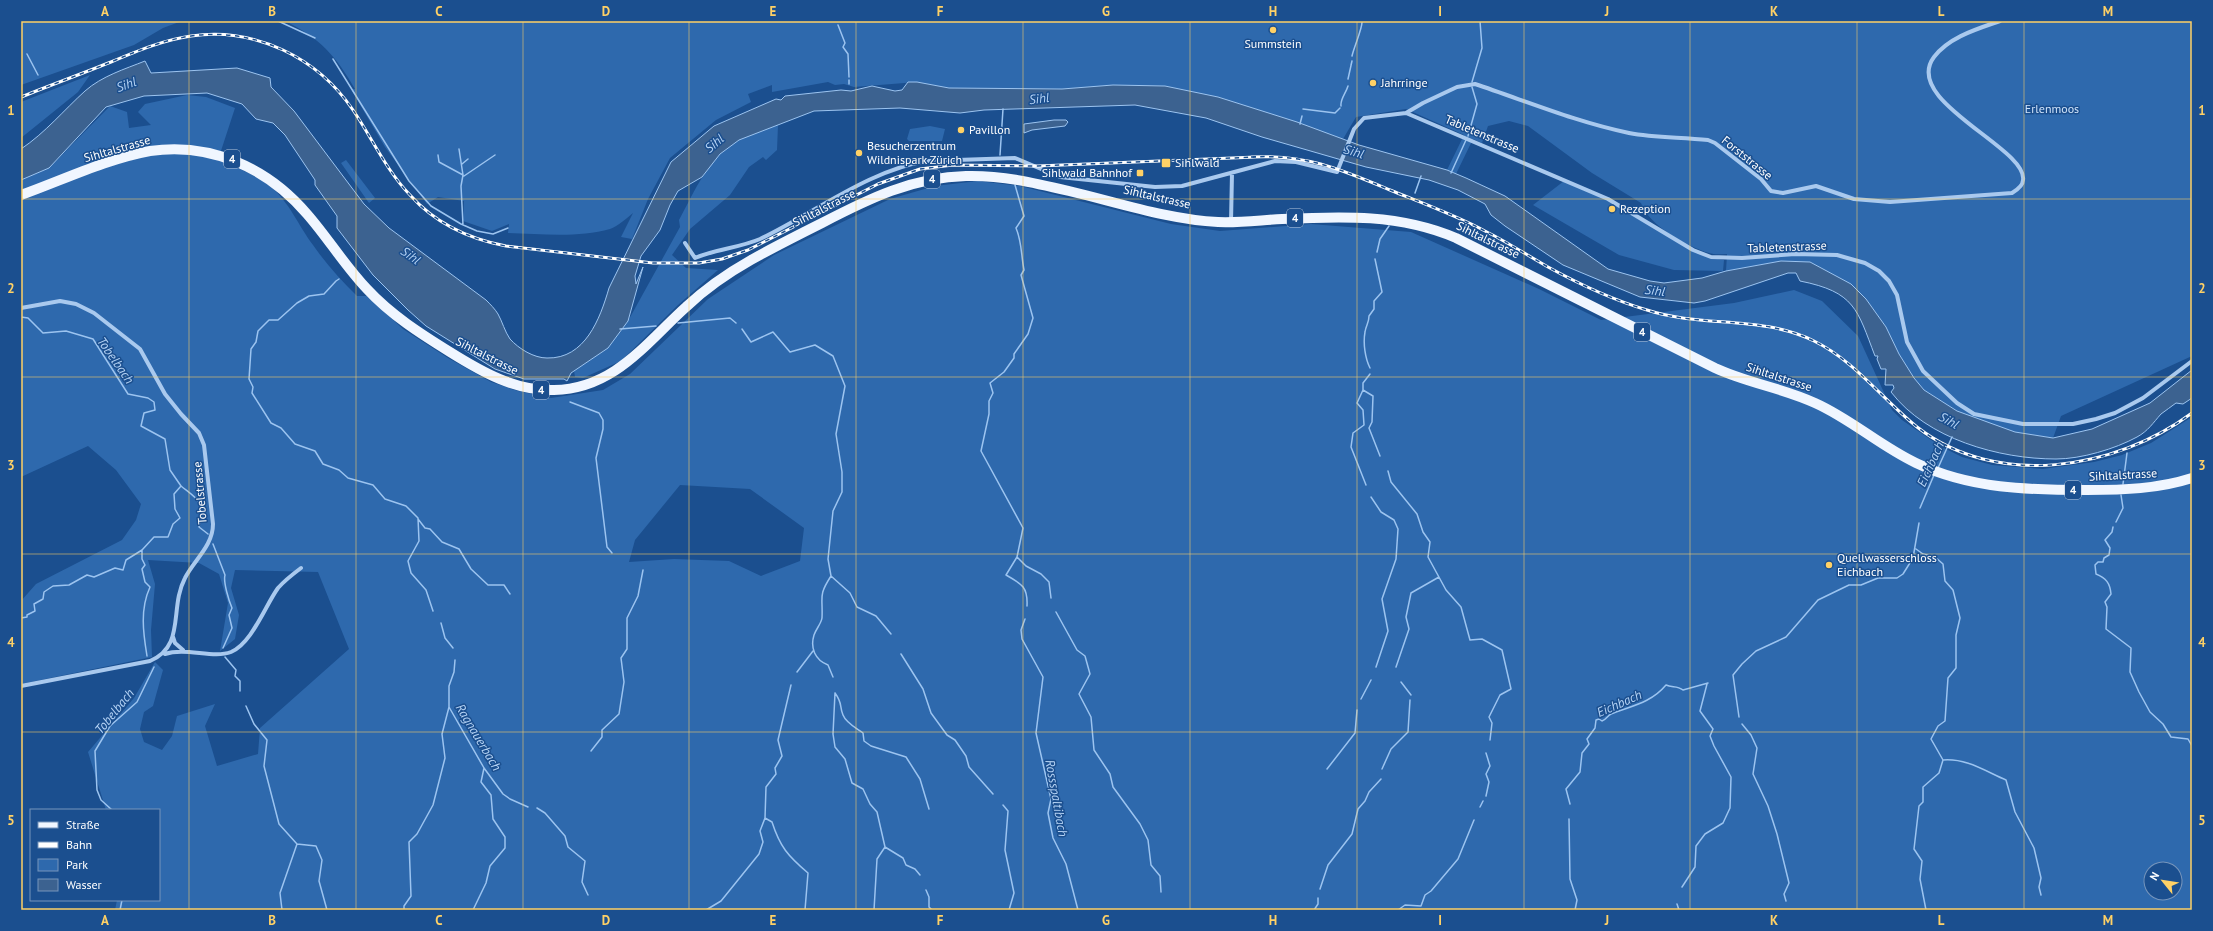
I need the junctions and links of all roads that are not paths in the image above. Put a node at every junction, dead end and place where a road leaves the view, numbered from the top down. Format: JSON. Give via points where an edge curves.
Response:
{"nodes":[{"id":1,"x":2000,"y":21,"type":"edge"},
{"id":2,"x":1406,"y":113,"type":"junction"},
{"id":3,"x":1232,"y":173,"type":"junction"},
{"id":4,"x":21,"y":195,"type":"edge"},
{"id":5,"x":1231,"y":222,"type":"junction"},
{"id":6,"x":685,"y":243,"type":"dead end"},
{"id":7,"x":21,"y":308,"type":"edge"},
{"id":8,"x":2192,"y":361,"type":"edge"},
{"id":9,"x":2192,"y":478,"type":"edge"},
{"id":10,"x":301,"y":568,"type":"dead end"},
{"id":11,"x":173,"y":636,"type":"junction"},
{"id":12,"x":184,"y":651,"type":"junction"},
{"id":13,"x":164,"y":654,"type":"junction"},
{"id":14,"x":21,"y":686,"type":"edge"}],
"edges":[{"from":1,"to":2,"type":"street","name":"Forststrasse","via":[[1966,33],[1942,48],[1933,57],[1928,78],[1934,91],[1952,109],[2011,158],[2022,171],[2024,180],[2020,188],[2012,193],[1890,202],[1854,199],[1816,186],[1783,192],[1770,191],[1761,179],[1708,140],[1628,133],[1587,122],[1475,84],[1457,87]]},
{"from":2,"to":3,"type":"street","name":"Forststrasse","via":[[1364,118],[1356,125],[1350,136],[1337,172],[1296,162],[1275,161]]},
{"from":2,"to":8,"type":"street","name":"Tabletenstrasse","via":[[1608,199],[1693,250],[1711,257],[1837,255],[1866,263],[1889,281],[1897,295],[1907,342],[1923,371],[1957,403],[1974,414],[2023,424],[2073,424],[2096,419],[2115,413],[2143,398]]},
{"from":3,"to":5,"type":"street"},
{"from":3,"to":6,"type":"street","via":[[1182,186],[1155,187],[1060,177],[1015,158],[914,162],[884,173],[746,244],[695,258]]},
{"from":4,"to":5,"type":"main road","name":"Sihltalstrasse","number":"4","via":[[115,161],[151,151],[196,151],[232,159],[258,172],[284,190],[307,213],[368,290],[401,320],[495,377],[523,387],[552,390],[581,387],[608,376],[633,359],[695,298],[736,269],[856,206],[888,191],[913,184],[958,176],[1008,178],[1183,217]]},
{"from":5,"to":9,"type":"main road","name":"Sihltalstrasse","number":"4","via":[[1359,217],[1402,221],[1439,231],[1721,371],[1818,404],[1919,465],[1953,478],[2003,487],[2060,490],[2146,488]]},
{"from":7,"to":11,"type":"street","name":"Tobelstrasse","via":[[60,301],[76,304],[94,313],[140,349],[165,394],[199,432],[207,456],[213,533],[185,578],[179,594]]},
{"from":10,"to":12,"type":"street","via":[[278,588],[246,640],[238,648],[222,654]]},
{"from":11,"to":12,"type":"street","via":[[175,643]]},
{"from":11,"to":13,"type":"street","name":"Tobelstrasse"},
{"from":12,"to":13,"type":"street"},
{"from":13,"to":14,"type":"street","via":[[150,661]]}]}
